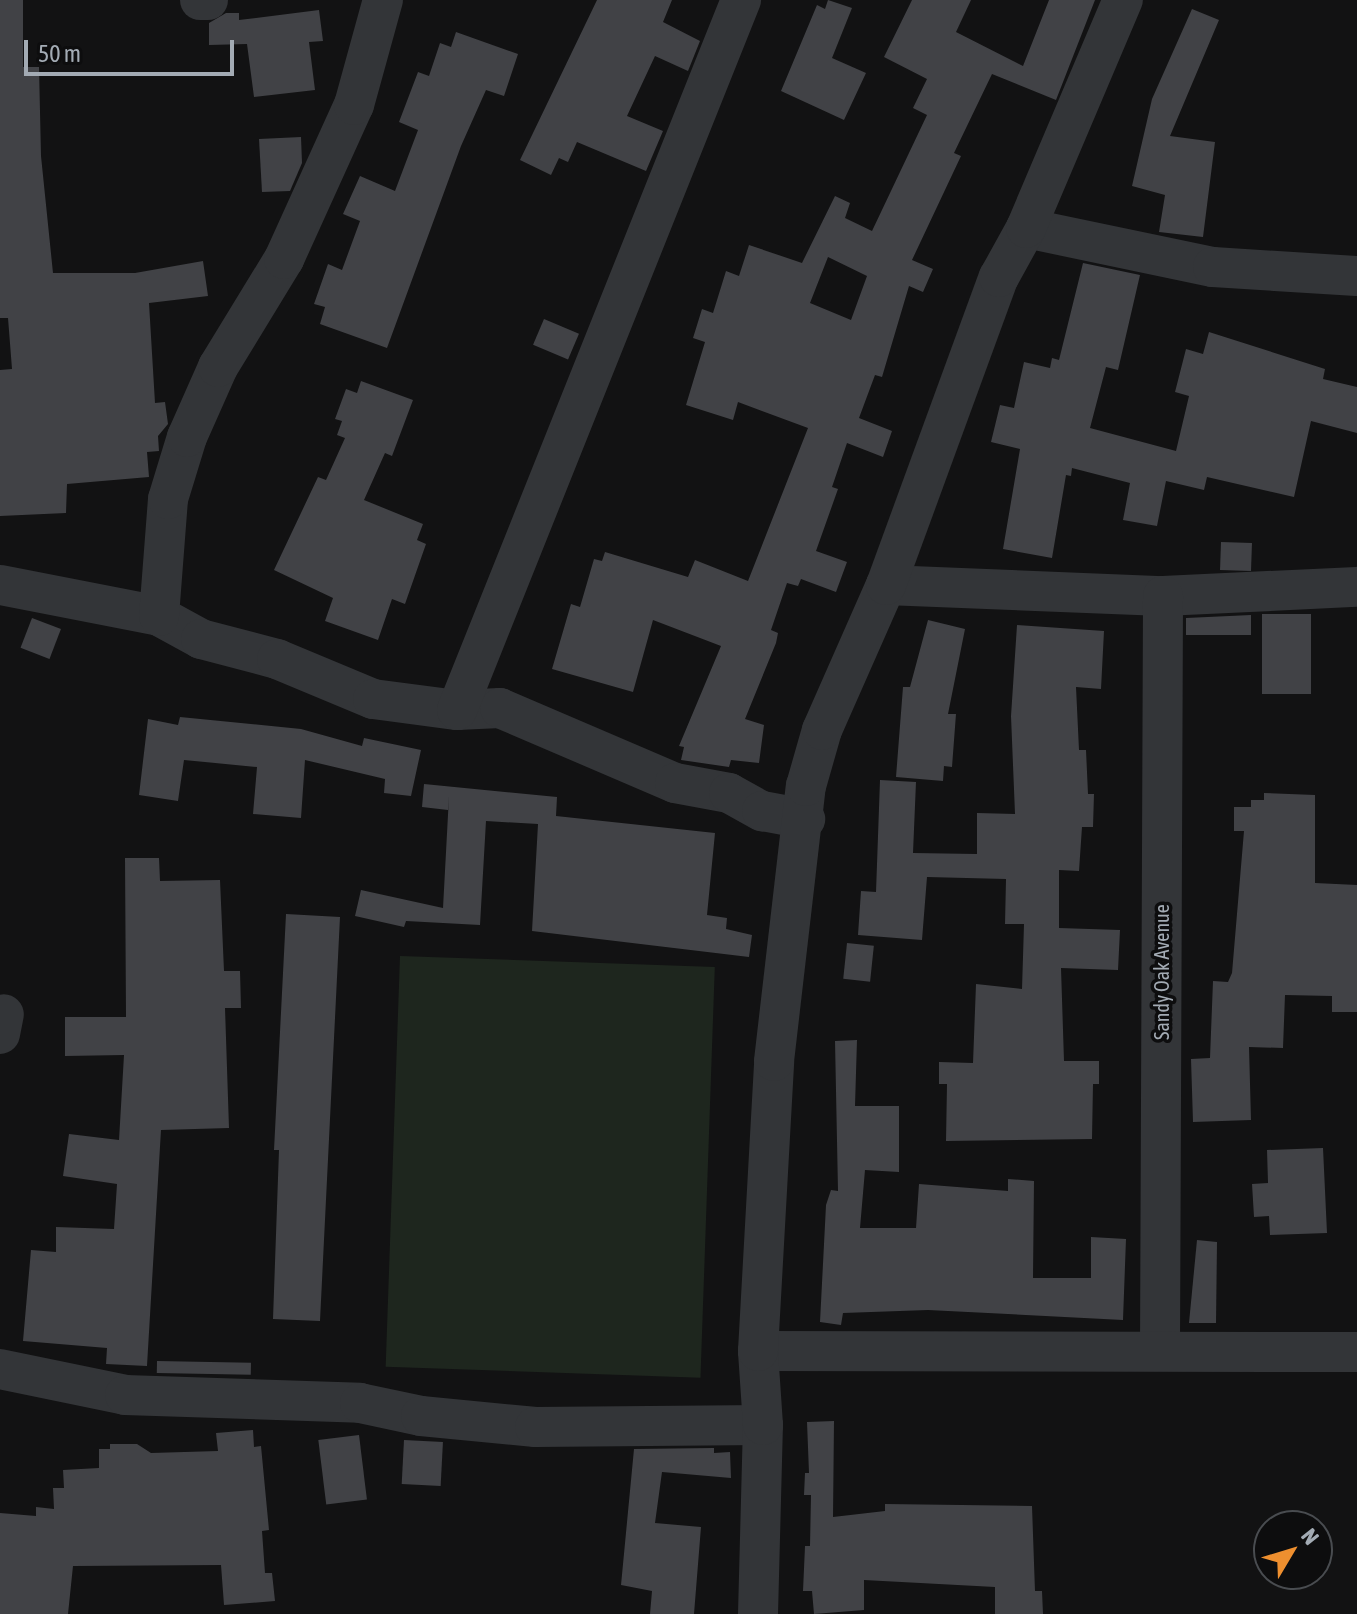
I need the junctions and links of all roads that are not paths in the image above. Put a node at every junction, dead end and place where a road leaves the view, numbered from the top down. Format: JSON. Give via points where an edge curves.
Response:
{"nodes":[{"id":1,"x":200,"y":0,"type":"edge"},
{"id":2,"x":208,"y":0,"type":"edge"},
{"id":3,"x":383,"y":0,"type":"edge"},
{"id":4,"x":741,"y":0,"type":"edge"},
{"id":5,"x":1123,"y":0,"type":"edge"},
{"id":6,"x":1026,"y":228,"type":"junction"},
{"id":7,"x":1357,"y":276,"type":"edge"},
{"id":8,"x":0,"y":585,"type":"edge"},
{"id":9,"x":886,"y":585,"type":"junction"},
{"id":10,"x":1357,"y":587,"type":"edge"},
{"id":11,"x":1163,"y":596,"type":"junction"},
{"id":12,"x":159,"y":616,"type":"junction"},
{"id":13,"x":457,"y":710,"type":"junction"},
{"id":14,"x":805,"y":819,"type":"junction"},
{"id":15,"x":1160,"y":1348,"type":"junction"},
{"id":16,"x":758,"y":1351,"type":"junction"},
{"id":17,"x":1357,"y":1352,"type":"edge"},
{"id":18,"x":0,"y":1369,"type":"edge"},
{"id":19,"x":763,"y":1425,"type":"junction"},
{"id":20,"x":758,"y":1614,"type":"edge"}],
"edges":[{"from":1,"to":2,"type":"street"},
{"from":3,"to":12,"type":"street","via":[[354,105],[284,259],[218,367],[187,437],[168,499]]},
{"from":4,"to":13,"type":"street"},
{"from":5,"to":6,"type":"street"},
{"from":6,"to":7,"type":"street","via":[[1213,267]]},
{"from":6,"to":9,"type":"street","via":[[999,277]]},
{"from":8,"to":12,"type":"street"},
{"from":9,"to":11,"type":"street"},
{"from":9,"to":14,"type":"street","via":[[822,730],[806,786]]},
{"from":10,"to":11,"type":"street"},
{"from":11,"to":15,"type":"street","name":"Sandy Oak Avenue"},
{"from":12,"to":13,"type":"street","via":[[201,639],[277,659],[373,699]]},
{"from":13,"to":14,"type":"street","via":[[500,708],[675,783],[729,793],[762,811]]},
{"from":14,"to":16,"type":"street","via":[[774,1061]]},
{"from":15,"to":16,"type":"street"},
{"from":15,"to":17,"type":"street"},
{"from":16,"to":19,"type":"street"},
{"from":18,"to":19,"type":"street","via":[[125,1395],[360,1403],[421,1416],[535,1427]]},
{"from":19,"to":20,"type":"street"}]}
